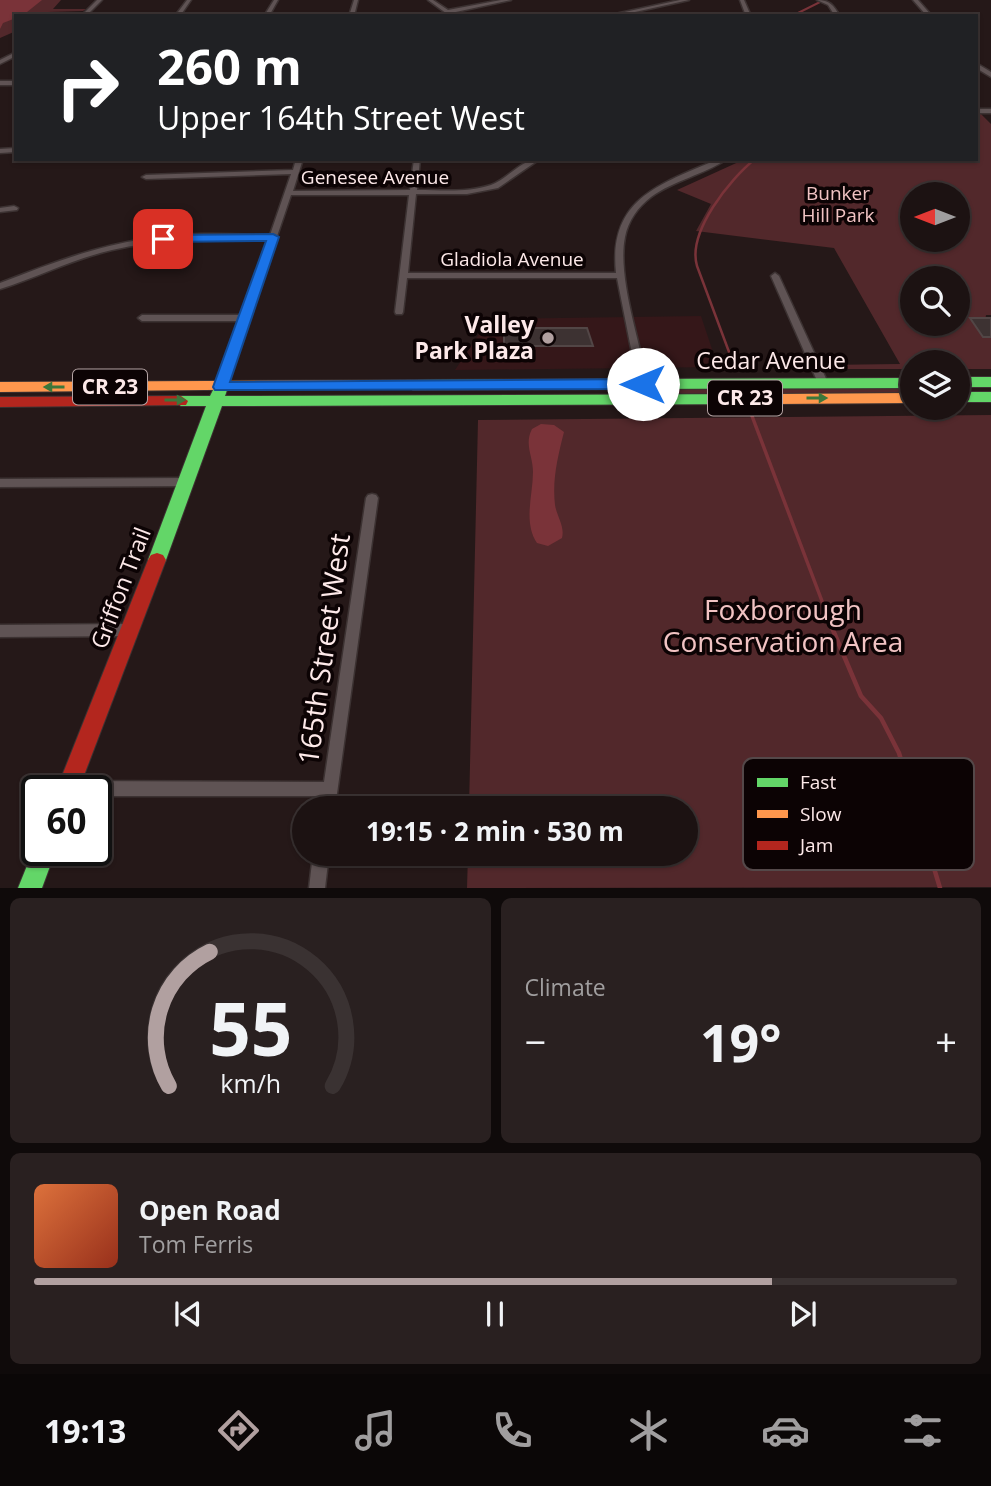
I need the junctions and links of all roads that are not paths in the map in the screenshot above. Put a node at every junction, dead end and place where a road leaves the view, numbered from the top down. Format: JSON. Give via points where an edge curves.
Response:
{"nodes":[{"id":1,"x":100,"y":0,"type":"edge"},
{"id":2,"x":190,"y":0,"type":"edge"},
{"id":3,"x":430,"y":0,"type":"edge"},
{"id":4,"x":509,"y":0,"type":"edge"},
{"id":5,"x":687,"y":0,"type":"edge"},
{"id":6,"x":819,"y":0,"type":"edge"},
{"id":7,"x":915,"y":0,"type":"edge"},
{"id":8,"x":447,"y":12,"type":"junction"},
{"id":9,"x":85,"y":14,"type":"edge"},
{"id":10,"x":179,"y":14,"type":"edge"},
{"id":11,"x":450,"y":14,"type":"edge"},
{"id":12,"x":618,"y":14,"type":"edge"},
{"id":13,"x":836,"y":14,"type":"edge"},
{"id":14,"x":928,"y":14,"type":"edge"},
{"id":15,"x":299,"y":161,"type":"edge"},
{"id":16,"x":418,"y":161,"type":"edge"},
{"id":17,"x":534,"y":161,"type":"edge"},
{"id":18,"x":719,"y":161,"type":"edge"},
{"id":19,"x":296,"y":172,"type":"junction"},
{"id":20,"x":146,"y":177,"type":"dead end"},
{"id":21,"x":289,"y":193,"type":"junction"},
{"id":22,"x":414,"y":193,"type":"junction"},
{"id":23,"x":14,"y":208,"type":"dead end"},
{"id":24,"x":0,"y":211,"type":"edge"},
{"id":25,"x":273,"y":237,"type":"junction"},
{"id":26,"x":620,"y":275,"type":"junction"},
{"id":27,"x":404,"y":276,"type":"junction"},
{"id":28,"x":775,"y":276,"type":"dead end"},
{"id":29,"x":0,"y":286,"type":"edge"},
{"id":30,"x":398,"y":312,"type":"dead end"},
{"id":31,"x":142,"y":318,"type":"dead end"},
{"id":32,"x":245,"y":318,"type":"junction"},
{"id":33,"x":970,"y":382,"type":"edge"},
{"id":34,"x":991,"y":382,"type":"edge"},
{"id":35,"x":823,"y":383,"type":"junction"},
{"id":36,"x":900,"y":383,"type":"edge"},
{"id":37,"x":643,"y":384,"type":"junction"},
{"id":38,"x":0,"y":387,"type":"edge"},
{"id":39,"x":218,"y":393,"type":"junction"},
{"id":40,"x":970,"y":397,"type":"edge"},
{"id":41,"x":991,"y":397,"type":"edge"},
{"id":42,"x":900,"y":398,"type":"edge"},
{"id":43,"x":578,"y":399,"type":"junction"},
{"id":44,"x":0,"y":402,"type":"edge"},
{"id":45,"x":187,"y":482,"type":"junction"},
{"id":46,"x":0,"y":483,"type":"edge"},
{"id":47,"x":372,"y":498,"type":"dead end"},
{"id":48,"x":129,"y":630,"type":"junction"},
{"id":49,"x":0,"y":631,"type":"edge"},
{"id":50,"x":73,"y":775,"type":"edge"},
{"id":51,"x":330,"y":789,"type":"junction"},
{"id":52,"x":112,"y":790,"type":"edge"},
{"id":53,"x":329,"y":796,"type":"edge"},
{"id":54,"x":38,"y":866,"type":"edge"},
{"id":55,"x":320,"y":866,"type":"edge"},
{"id":56,"x":30,"y":887,"type":"edge"},
{"id":57,"x":317,"y":887,"type":"edge"}],
"edges":[{"from":1,"to":9,"type":"street"},
{"from":2,"to":10,"type":"street"},
{"from":3,"to":8,"type":"street"},
{"from":4,"to":8,"type":"street"},
{"from":5,"to":12,"type":"street"},
{"from":6,"to":13,"type":"street"},
{"from":7,"to":14,"type":"street"},
{"from":8,"to":11,"type":"street"},
{"from":15,"to":19,"type":"street"},
{"from":16,"to":22,"type":"street"},
{"from":17,"to":22,"type":"street","name":"Genesee Avenue","via":[[482,190]]},
{"from":18,"to":26,"type":"street","via":[[665,185],[636,208],[619,239]]},
{"from":19,"to":20,"type":"street"},
{"from":19,"to":21,"type":"street"},
{"from":21,"to":22,"type":"street","name":"Genesee Avenue"},
{"from":21,"to":25,"type":"street"},
{"from":22,"to":27,"type":"street"},
{"from":23,"to":24,"type":"street"},
{"from":25,"to":29,"type":"street","via":[[130,243]]},
{"from":25,"to":32,"type":"street"},
{"from":26,"to":27,"type":"street","name":"Gladiola Avenue"},
{"from":26,"to":37,"type":"street"},
{"from":27,"to":30,"type":"street"},
{"from":28,"to":35,"type":"street"},
{"from":31,"to":32,"type":"street"},
{"from":32,"to":39,"type":"street"},
{"from":33,"to":34,"type":"main road"},
{"from":35,"to":36,"type":"main road","name":"Cedar Avenue","number":"CR 23"},
{"from":35,"to":37,"type":"main road","name":"Cedar Avenue","number":"CR 23"},
{"from":37,"to":39,"type":"main road","name":"Cedar Avenue","number":"CR 23"},
{"from":37,"to":43,"type":"main road","via":[[620,393]]},
{"from":39,"to":38,"type":"main road","name":"Cedar Avenue","number":"CR 23","one_way":true},
{"from":39,"to":43,"type":"main road","name":"Cedar Avenue","number":"CR 23"},
{"from":44,"to":39,"type":"main road","name":"Cedar Avenue","number":"CR 23","one_way":true},
{"from":39,"to":45,"type":"main road","name":"Griffon Trail"},
{"from":40,"to":41,"type":"main road"},
{"from":43,"to":42,"type":"main road","name":"Cedar Avenue","number":"CR 23","one_way":true},
{"from":45,"to":46,"type":"street"},
{"from":45,"to":48,"type":"main road","name":"Griffon Trail"},
{"from":47,"to":51,"type":"street","name":"165th Street West"},
{"from":48,"to":49,"type":"street"},
{"from":48,"to":50,"type":"main road","name":"Griffon Trail"},
{"from":51,"to":52,"type":"street"},
{"from":51,"to":53,"type":"street","name":"165th Street West"},
{"from":54,"to":56,"type":"main road"},
{"from":55,"to":57,"type":"street"}]}
